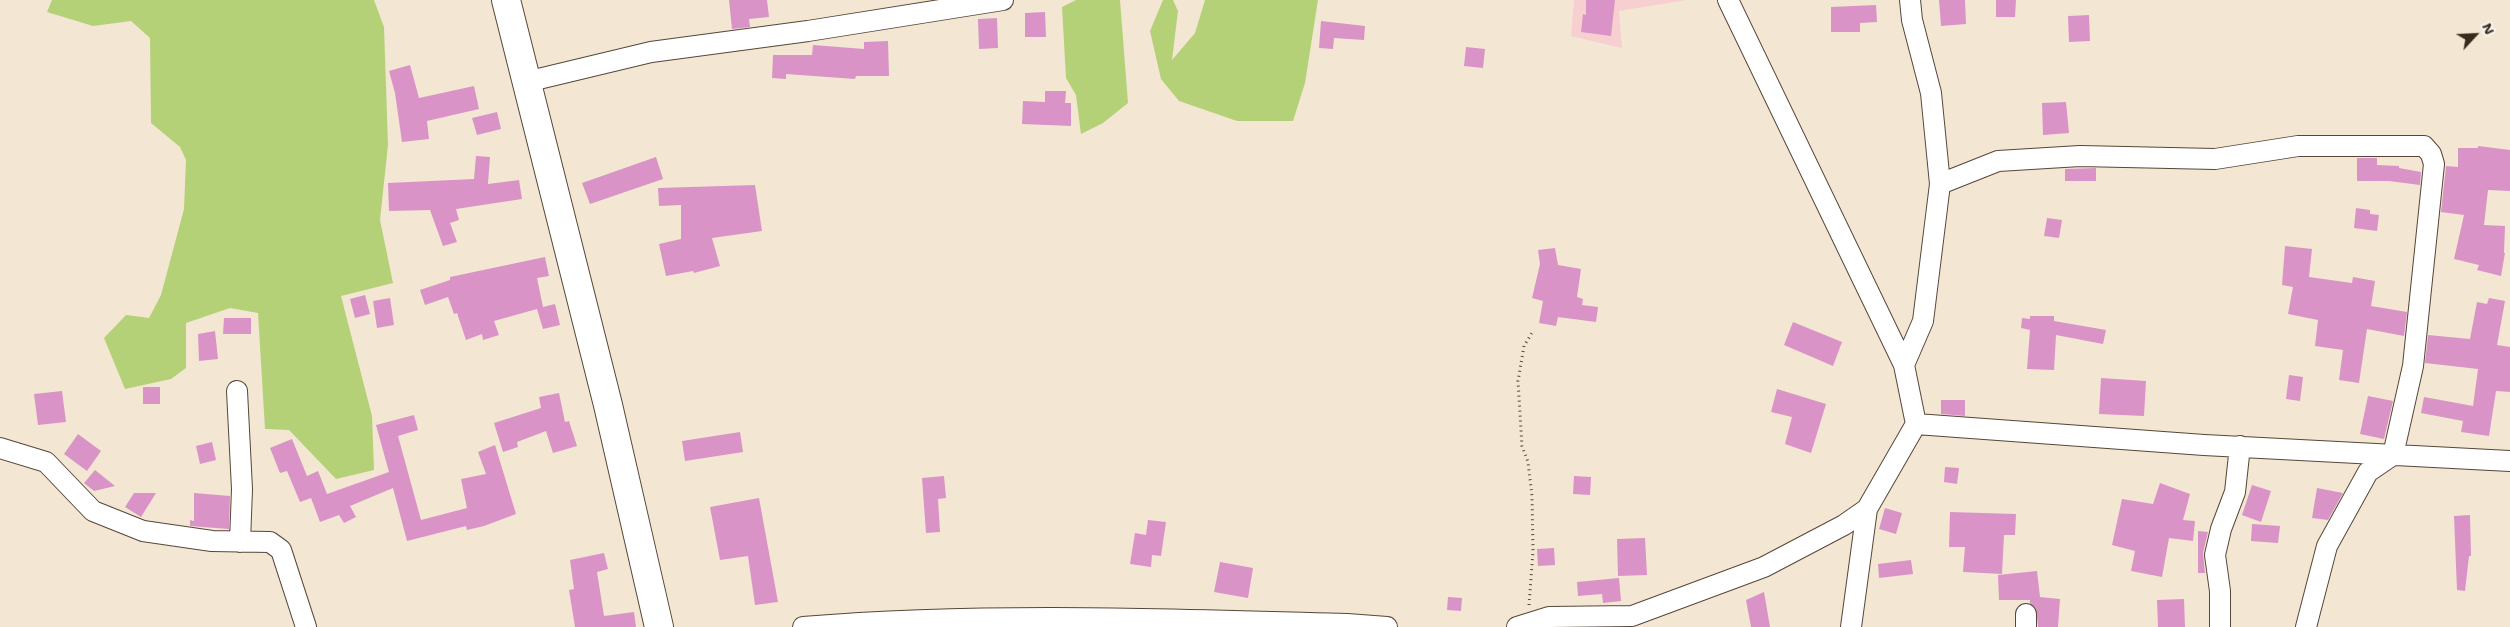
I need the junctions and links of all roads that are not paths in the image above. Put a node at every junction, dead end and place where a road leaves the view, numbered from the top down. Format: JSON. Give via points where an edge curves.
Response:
{"nodes":[{"id":1,"x":506,"y":0,"type":"edge"},
{"id":2,"x":1003,"y":0,"type":"edge"},
{"id":3,"x":1728,"y":0,"type":"edge"},
{"id":4,"x":1910,"y":0,"type":"edge"},
{"id":5,"x":526,"y":82,"type":"junction"},
{"id":6,"x":1940,"y":184,"type":"junction"},
{"id":7,"x":1904,"y":365,"type":"junction"},
{"id":8,"x":237,"y":391,"type":"dead end"},
{"id":9,"x":1916,"y":424,"type":"junction"},
{"id":10,"x":2240,"y":446,"type":"junction"},
{"id":11,"x":0,"y":448,"type":"edge"},
{"id":12,"x":2393,"y":455,"type":"junction"},
{"id":13,"x":2510,"y":461,"type":"edge"},
{"id":14,"x":1867,"y":509,"type":"junction"},
{"id":15,"x":240,"y":542,"type":"junction"},
{"id":16,"x":979,"y":623,"type":"edge"},
{"id":17,"x":868,"y":625,"type":"edge"},
{"id":18,"x":1524,"y":625,"type":"edge"},
{"id":19,"x":306,"y":627,"type":"edge"},
{"id":20,"x":659,"y":627,"type":"edge"},
{"id":21,"x":803,"y":627,"type":"edge"},
{"id":22,"x":1387,"y":627,"type":"edge"},
{"id":23,"x":1851,"y":627,"type":"edge"},
{"id":24,"x":2220,"y":627,"type":"edge"},
{"id":25,"x":2306,"y":627,"type":"edge"}],
"edges":[{"from":1,"to":5,"type":"main road"},
{"from":2,"to":5,"type":"street","via":[[651,52]]},
{"from":3,"to":7,"type":"street"},
{"from":4,"to":6,"type":"street","via":[[1912,20],[1932,93]]},
{"from":5,"to":20,"type":"main road","via":[[608,405]]},
{"from":6,"to":7,"type":"street","via":[[1923,321]]},
{"from":6,"to":12,"type":"street","via":[[1998,161],[2080,156],[2214,159],[2298,146],[2424,146],[2434,164],[2413,366]]},
{"from":7,"to":9,"type":"street"},
{"from":8,"to":15,"type":"street","via":[[242,489]]},
{"from":9,"to":10,"type":"street","via":[[1951,429]]},
{"from":9,"to":14,"type":"street"},
{"from":10,"to":12,"type":"street"},
{"from":10,"to":24,"type":"street","via":[[2235,492],[2221,529],[2216,555]]},
{"from":11,"to":15,"type":"street","via":[[46,462],[93,512],[143,531]]},
{"from":12,"to":13,"type":"street"},
{"from":12,"to":25,"type":"street","via":[[2368,472],[2327,546]]},
{"from":14,"to":18,"type":"street","via":[[1844,525],[1764,567],[1632,616],[1549,617]]},
{"from":14,"to":23,"type":"street"},
{"from":15,"to":19,"type":"street","via":[[270,542],[281,550]]},
{"from":16,"to":17,"type":"street","via":[[940,618]]},
{"from":16,"to":22,"type":"street","via":[[1113,618]]},
{"from":17,"to":21,"type":"street"}]}
